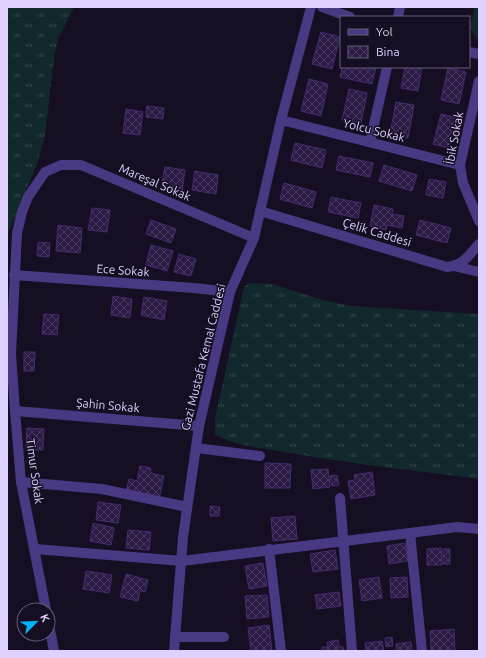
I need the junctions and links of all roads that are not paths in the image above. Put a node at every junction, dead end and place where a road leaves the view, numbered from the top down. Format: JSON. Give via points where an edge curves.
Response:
{"nodes":[{"id":1,"x":311,"y":7,"type":"edge"},
{"id":2,"x":322,"y":7,"type":"edge"},
{"id":3,"x":347,"y":16,"type":"edge"},
{"id":4,"x":387,"y":68,"type":"edge"},
{"id":5,"x":479,"y":81,"type":"edge"},
{"id":6,"x":281,"y":120,"type":"junction"},
{"id":7,"x":370,"y":142,"type":"junction"},
{"id":8,"x":460,"y":165,"type":"junction"},
{"id":9,"x":45,"y":172,"type":"joint"},
{"id":10,"x":260,"y":211,"type":"junction"},
{"id":11,"x":479,"y":221,"type":"edge"},
{"id":12,"x":254,"y":238,"type":"junction"},
{"id":13,"x":479,"y":244,"type":"edge"},
{"id":14,"x":454,"y":266,"type":"junction"},
{"id":15,"x":479,"y":272,"type":"edge"},
{"id":16,"x":14,"y":275,"type":"junction"},
{"id":17,"x":230,"y":292,"type":"junction"},
{"id":18,"x":15,"y":411,"type":"junction"},
{"id":19,"x":199,"y":426,"type":"junction"},
{"id":20,"x":196,"y":448,"type":"junction"},
{"id":21,"x":260,"y":456,"type":"dead end"},
{"id":22,"x":21,"y":482,"type":"junction"},
{"id":23,"x":340,"y":498,"type":"dead end"},
{"id":24,"x":188,"y":508,"type":"junction"},
{"id":25,"x":478,"y":532,"type":"edge"},
{"id":26,"x":410,"y":533,"type":"junction"},
{"id":27,"x":343,"y":542,"type":"junction"},
{"id":28,"x":269,"y":549,"type":"junction"},
{"id":29,"x":35,"y":550,"type":"junction"},
{"id":30,"x":182,"y":561,"type":"junction"},
{"id":31,"x":45,"y":602,"type":"edge"},
{"id":32,"x":224,"y":636,"type":"dead end"},
{"id":33,"x":175,"y":637,"type":"junction"},
{"id":34,"x":174,"y":651,"type":"edge"},
{"id":35,"x":280,"y":651,"type":"edge"},
{"id":36,"x":352,"y":651,"type":"edge"},
{"id":37,"x":422,"y":651,"type":"edge"}],
"edges":[{"from":1,"to":6,"type":"street","name":"Gazi Mustafa Kemal Caddesi"},
{"from":2,"to":3,"type":"street"},
{"from":4,"to":7,"type":"street"},
{"from":5,"to":8,"type":"street","name":"İbik Sokak"},
{"from":6,"to":7,"type":"street","name":"Yolcu Sokak"},
{"from":6,"to":10,"type":"street","name":"Gazi Mustafa Kemal Caddesi"},
{"from":7,"to":8,"type":"street","name":"Yolcu Sokak"},
{"from":8,"to":11,"type":"street","name":"İbik Sokak","via":[[463,183]]},
{"from":9,"to":12,"type":"street","name":"Mareşal Sokak","via":[[61,165],[81,165]]},
{"from":9,"to":16,"type":"street","name":"Timur Sokak","via":[[28,197],[22,212],[17,233]]},
{"from":10,"to":12,"type":"street","name":"Gazi Mustafa Kemal Caddesi"},
{"from":10,"to":14,"type":"street","name":"Çelik Caddesi","via":[[447,267]]},
{"from":12,"to":17,"type":"street","name":"Gazi Mustafa Kemal Caddesi"},
{"from":13,"to":14,"type":"street","via":[[465,261]]},
{"from":14,"to":15,"type":"street","name":"Çelik Caddesi"},
{"from":16,"to":17,"type":"street","name":"Ece Sokak"},
{"from":16,"to":18,"type":"street","name":"Timur Sokak","via":[[11,354]]},
{"from":17,"to":19,"type":"street","name":"Gazi Mustafa Kemal Caddesi"},
{"from":18,"to":19,"type":"street","name":"Şahin Sokak"},
{"from":18,"to":22,"type":"street","name":"Timur Sokak"},
{"from":19,"to":20,"type":"street","name":"Gazi Mustafa Kemal Caddesi"},
{"from":20,"to":21,"type":"street"},
{"from":20,"to":24,"type":"street","name":"Gazi Mustafa Kemal Caddesi"},
{"from":22,"to":24,"type":"street","via":[[102,489]]},
{"from":22,"to":29,"type":"street","name":"Timur Sokak"},
{"from":23,"to":27,"type":"street"},
{"from":24,"to":30,"type":"street","name":"Gazi Mustafa Kemal Caddesi"},
{"from":25,"to":26,"type":"street","via":[[457,527]]},
{"from":26,"to":27,"type":"street"},
{"from":26,"to":37,"type":"street"},
{"from":27,"to":28,"type":"street"},
{"from":27,"to":36,"type":"street"},
{"from":28,"to":30,"type":"street"},
{"from":28,"to":35,"type":"street"},
{"from":29,"to":30,"type":"street"},
{"from":29,"to":31,"type":"street","name":"Timur Sokak"},
{"from":30,"to":33,"type":"street","name":"Gazi Mustafa Kemal Caddesi"},
{"from":32,"to":33,"type":"street"},
{"from":33,"to":34,"type":"street","name":"Gazi Mustafa Kemal Caddesi"}]}
